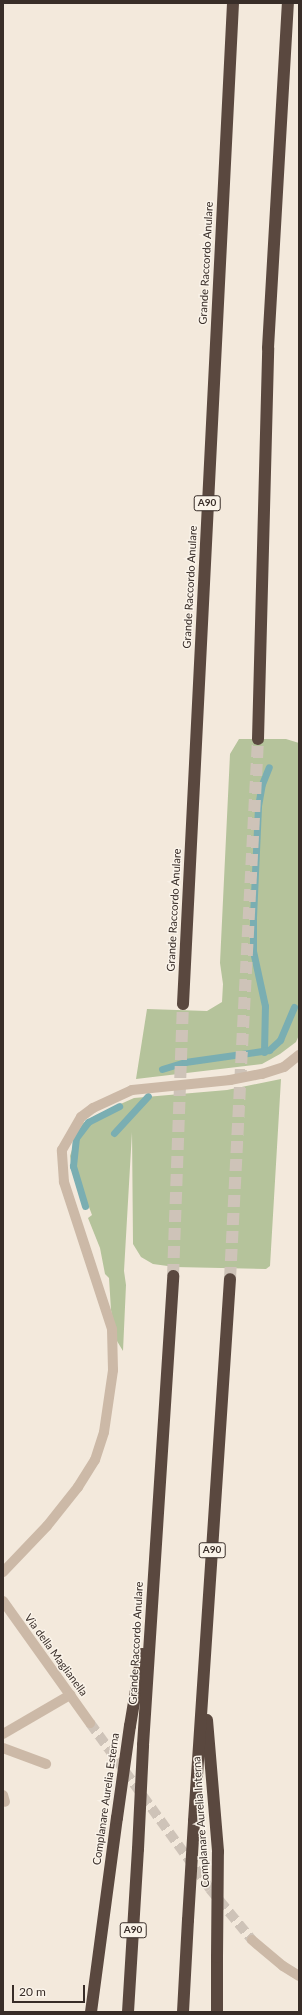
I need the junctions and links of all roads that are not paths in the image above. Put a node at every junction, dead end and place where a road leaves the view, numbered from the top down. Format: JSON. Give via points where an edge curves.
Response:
{"nodes":[{"id":1,"x":233,"y":3,"type":"edge"},
{"id":2,"x":288,"y":3,"type":"edge"},
{"id":3,"x":258,"y":739,"type":"tunnel mouth"},
{"id":4,"x":183,"y":1004,"type":"tunnel mouth"},
{"id":5,"x":299,"y":1055,"type":"edge"},
{"id":6,"x":173,"y":1276,"type":"tunnel mouth"},
{"id":7,"x":230,"y":1278,"type":"tunnel mouth"},
{"id":8,"x":3,"y":1572,"type":"edge"},
{"id":9,"x":152,"y":1590,"type":"junction"},
{"id":10,"x":3,"y":1601,"type":"edge"},
{"id":11,"x":203,"y":1679,"type":"junction"},
{"id":12,"x":70,"y":1695,"type":"junction"},
{"id":13,"x":90,"y":1723,"type":"tunnel mouth"},
{"id":14,"x":3,"y":1734,"type":"edge"},
{"id":15,"x":3,"y":1748,"type":"edge"},
{"id":16,"x":46,"y":1764,"type":"dead end"},
{"id":17,"x":252,"y":1940,"type":"tunnel mouth"},
{"id":18,"x":299,"y":1976,"type":"edge"},
{"id":19,"x":91,"y":2012,"type":"edge"},
{"id":20,"x":128,"y":2012,"type":"edge"},
{"id":21,"x":183,"y":2012,"type":"edge"},
{"id":22,"x":217,"y":2012,"type":"edge"}],
"edges":[{"from":1,"to":4,"type":"highway","name":"Grande Raccordo Anulare","number":"A90"},
{"from":2,"to":3,"type":"highway","via":[[268,348]]},
{"from":5,"to":8,"type":"street","bridge":true,"via":[[284,1066],[262,1074],[230,1080],[132,1090],[93,1108],[81,1117],[62,1150],[64,1182],[112,1329],[113,1370],[104,1432],[95,1460],[78,1487],[47,1526]]},
{"from":6,"to":9,"type":"highway","name":"Grande Raccordo Anulare","number":"A90"},
{"from":7,"to":11,"type":"highway","number":"A90"},
{"from":9,"to":19,"type":"highway","name":"Complanare Aurelia Esterna","bridge":true,"via":[[116,1818]]},
{"from":9,"to":20,"type":"highway","name":"Grande Raccordo Anulare","number":"A90","bridge":true},
{"from":10,"to":12,"type":"street","name":"Via della Maglianella"},
{"from":11,"to":21,"type":"highway","number":"A90","bridge":true},
{"from":11,"to":22,"type":"highway","name":"Complanare Aurelia Interna","bridge":true,"via":[[218,1852]]},
{"from":12,"to":13,"type":"street","name":"Via della Maglianella"},
{"from":12,"to":14,"type":"street"},
{"from":15,"to":16,"type":"street"},
{"from":17,"to":18,"type":"street"}]}
